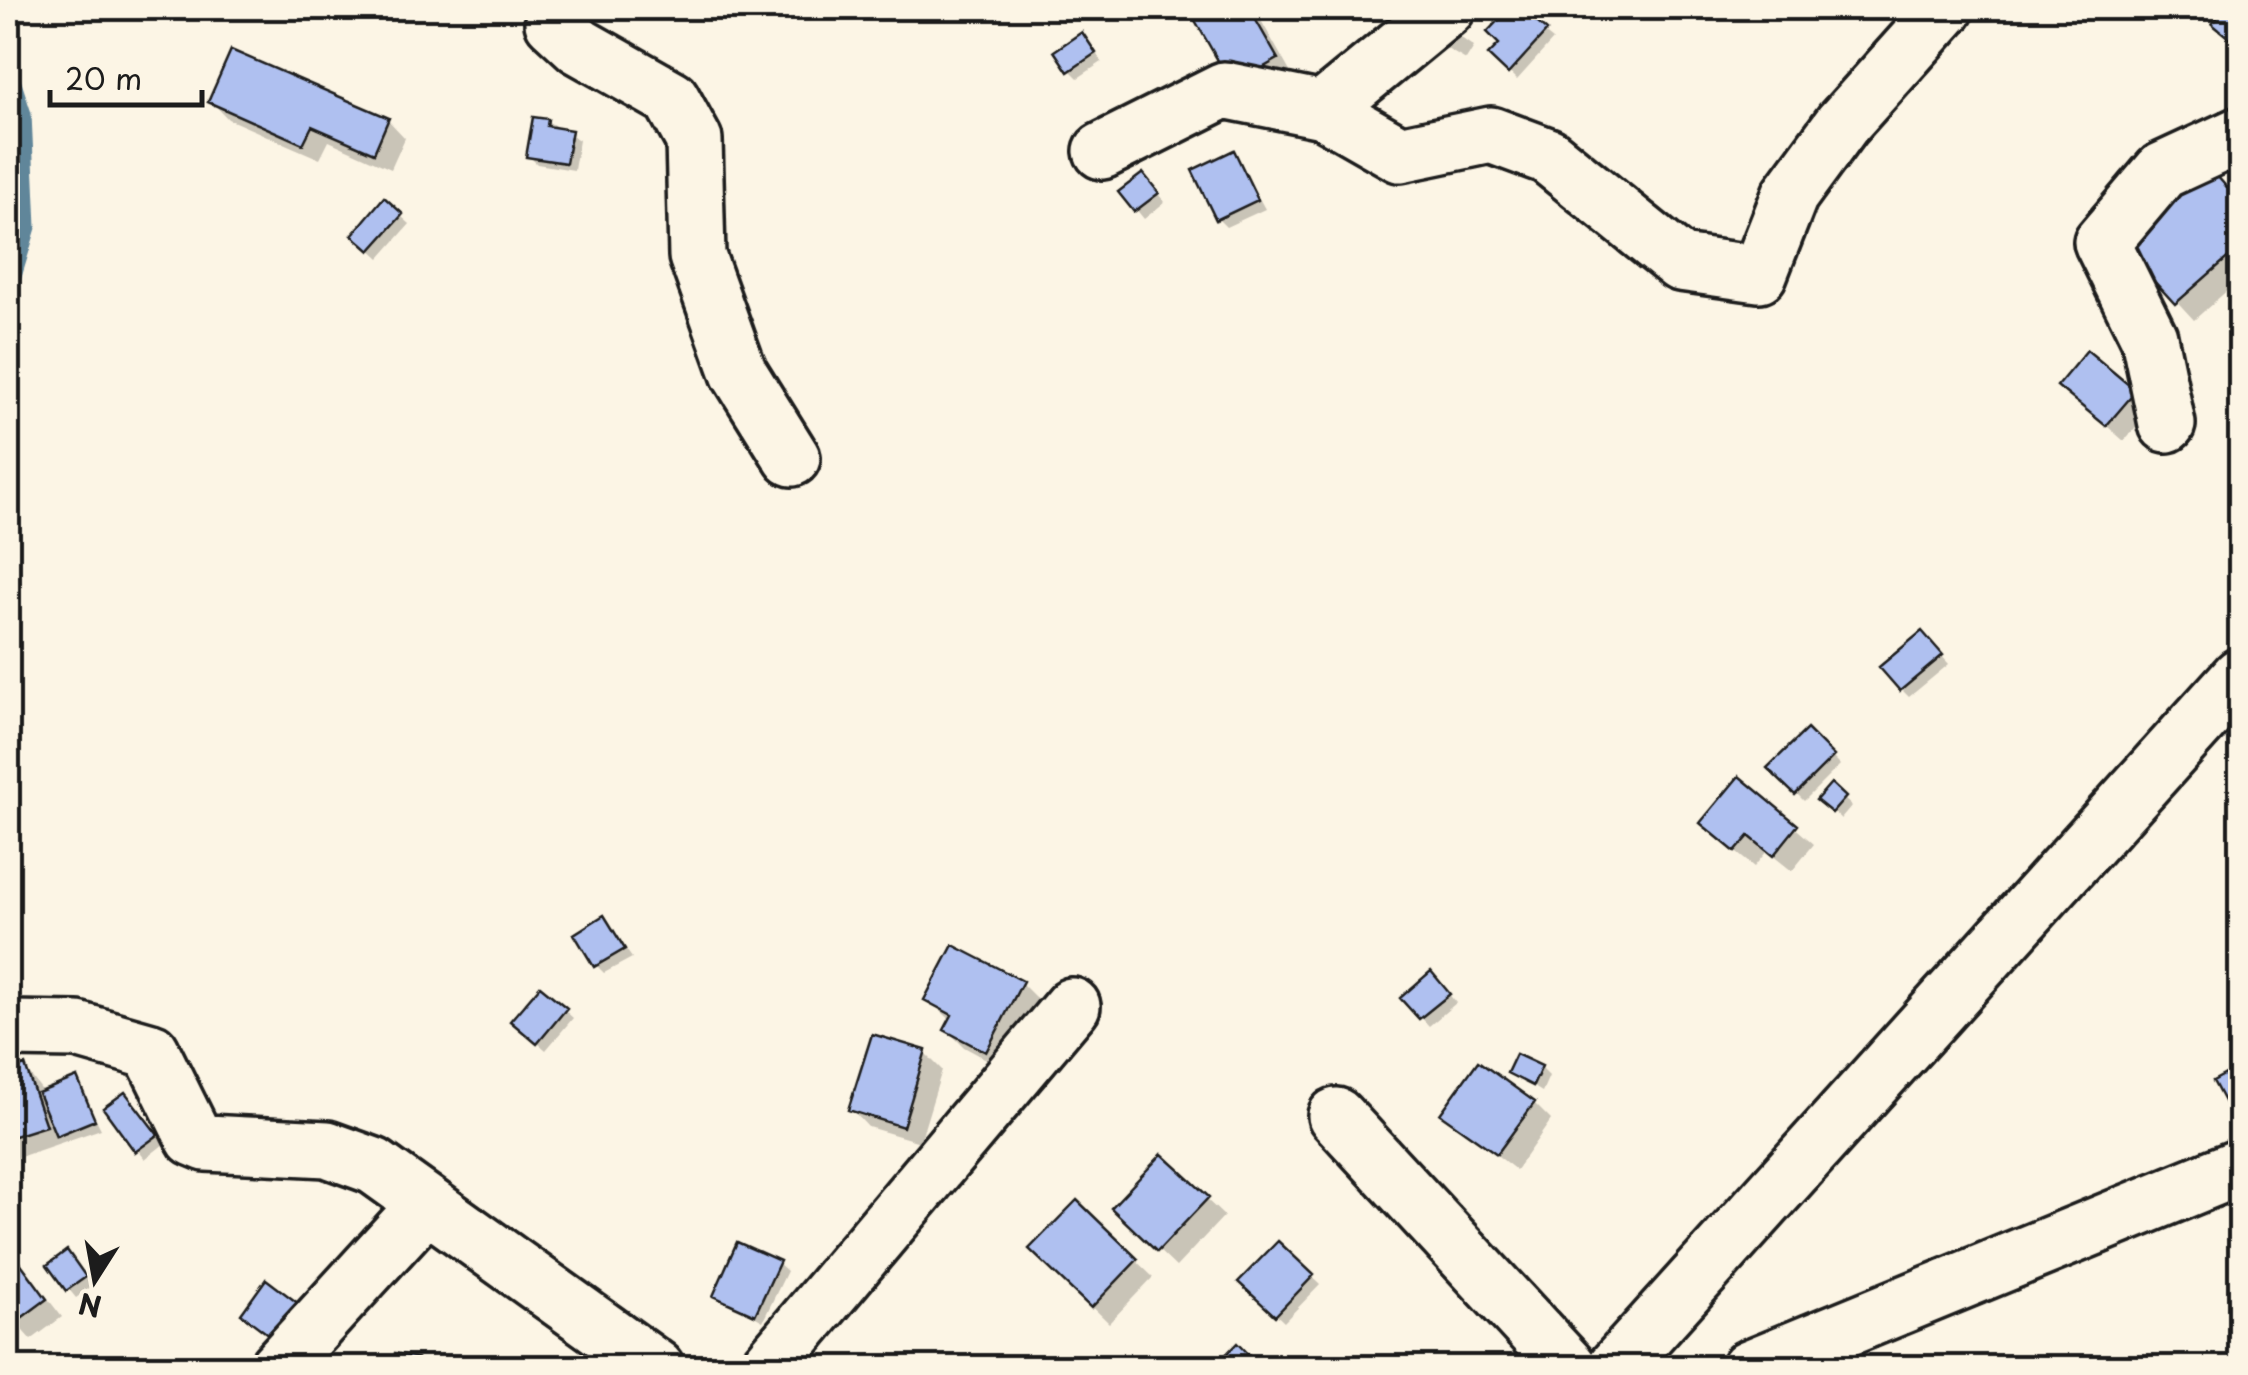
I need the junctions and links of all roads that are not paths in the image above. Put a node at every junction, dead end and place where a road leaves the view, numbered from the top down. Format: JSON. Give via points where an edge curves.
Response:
{"nodes":[{"id":1,"x":559,"y":8,"type":"edge"},
{"id":2,"x":1447,"y":8,"type":"edge"},
{"id":3,"x":1946,"y":8,"type":"edge"},
{"id":4,"x":1324,"y":110,"type":"junction"},
{"id":5,"x":2240,"y":134,"type":"edge"},
{"id":6,"x":1102,"y":151,"type":"dead end"},
{"id":7,"x":2167,"y":424,"type":"dead end"},
{"id":8,"x":792,"y":458,"type":"dead end"},
{"id":9,"x":2240,"y":676,"type":"edge"},
{"id":10,"x":1072,"y":1006,"type":"dead end"},
{"id":11,"x":8,"y":1029,"type":"edge"},
{"id":12,"x":1336,"y":1116,"type":"dead end"},
{"id":13,"x":2240,"y":1167,"type":"edge"},
{"id":14,"x":427,"y":1204,"type":"junction"},
{"id":15,"x":278,"y":1368,"type":"edge"},
{"id":16,"x":656,"y":1368,"type":"edge"},
{"id":17,"x":767,"y":1368,"type":"edge"},
{"id":18,"x":1569,"y":1368,"type":"edge"},
{"id":19,"x":1614,"y":1368,"type":"edge"},
{"id":20,"x":1750,"y":1368,"type":"edge"}],
"edges":[{"from":1,"to":8,"type":"street","via":[[553,22],[579,46],[670,98],[694,140],[697,256],[739,373]]},
{"from":2,"to":4,"type":"street"},
{"from":3,"to":4,"type":"street","via":[[1842,124],[1790,195],[1759,274],[1680,263],[1548,156],[1491,135],[1400,154]]},
{"from":4,"to":6,"type":"street","via":[[1224,90]]},
{"from":5,"to":7,"type":"street","via":[[2162,171],[2102,242],[2149,337]]},
{"from":9,"to":19,"type":"street"},
{"from":10,"to":17,"type":"street"},
{"from":11,"to":14,"type":"street","via":[[77,1030],[151,1051],[194,1138],[350,1154]]},
{"from":12,"to":18,"type":"street"},
{"from":13,"to":20,"type":"street"},
{"from":14,"to":15,"type":"street"},
{"from":14,"to":16,"type":"street"}]}
